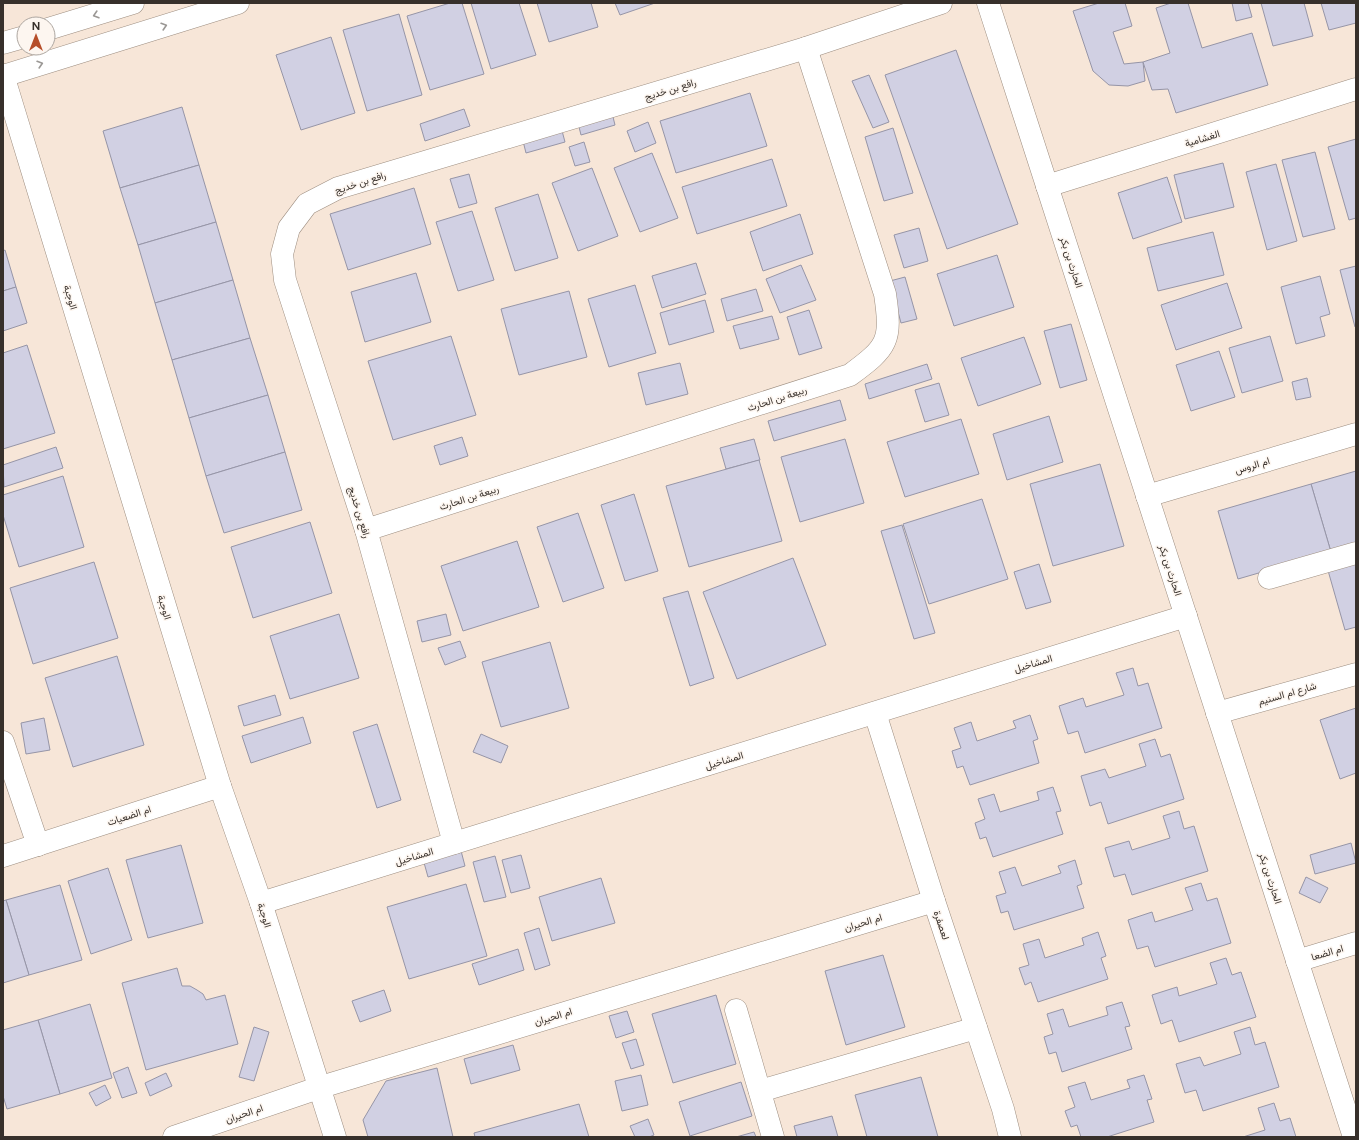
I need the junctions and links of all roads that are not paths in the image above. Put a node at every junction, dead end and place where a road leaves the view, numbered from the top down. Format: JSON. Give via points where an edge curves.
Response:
{"nodes":[{"id":1,"x":133,"y":3,"type":"edge"},
{"id":2,"x":238,"y":3,"type":"edge"},
{"id":3,"x":942,"y":3,"type":"edge"},
{"id":4,"x":988,"y":3,"type":"edge"},
{"id":5,"x":56,"y":27,"type":"edge"},
{"id":6,"x":16,"y":39,"type":"edge"},
{"id":7,"x":3,"y":43,"type":"edge"},
{"id":8,"x":806,"y":48,"type":"junction"},
{"id":9,"x":3,"y":75,"type":"edge"},
{"id":10,"x":1356,"y":89,"type":"edge"},
{"id":11,"x":1047,"y":186,"type":"junction"},
{"id":12,"x":1356,"y":434,"type":"edge"},
{"id":13,"x":1147,"y":496,"type":"junction"},
{"id":14,"x":366,"y":530,"type":"junction"},
{"id":15,"x":1356,"y":553,"type":"edge"},
{"id":16,"x":1269,"y":578,"type":"dead end"},
{"id":17,"x":1186,"y":616,"type":"junction"},
{"id":18,"x":1356,"y":674,"type":"edge"},
{"id":19,"x":875,"y":712,"type":"junction"},
{"id":20,"x":1217,"y":712,"type":"junction"},
{"id":21,"x":3,"y":742,"type":"edge"},
{"id":22,"x":220,"y":786,"type":"junction"},
{"id":23,"x":454,"y":843,"type":"junction"},
{"id":24,"x":38,"y":845,"type":"junction"},
{"id":25,"x":3,"y":856,"type":"edge"},
{"id":26,"x":934,"y":901,"type":"junction"},
{"id":27,"x":261,"y":903,"type":"junction"},
{"id":28,"x":1356,"y":943,"type":"edge"},
{"id":29,"x":1297,"y":961,"type":"junction"},
{"id":30,"x":736,"y":1010,"type":"dead end"},
{"id":31,"x":976,"y":1028,"type":"junction"},
{"id":32,"x":321,"y":1087,"type":"junction"},
{"id":33,"x":760,"y":1091,"type":"junction"},
{"id":34,"x":174,"y":1137,"type":"edge"},
{"id":35,"x":335,"y":1137,"type":"edge"},
{"id":36,"x":773,"y":1137,"type":"edge"},
{"id":37,"x":1010,"y":1137,"type":"edge"},
{"id":38,"x":1354,"y":1137,"type":"edge"}],
"edges":[{"from":1,"to":5,"type":"street","one_way":true},
{"from":9,"to":2,"type":"street","one_way":true},
{"from":3,"to":8,"type":"street","name":"رافع بن خديج"},
{"from":4,"to":11,"type":"street","name":"الحارث بن بكر"},
{"from":6,"to":7,"type":"street"},
{"from":8,"to":14,"type":"street","name":"ربيعة بن الحارث","via":[[885,294],[887,339],[873,358],[850,375]]},
{"from":8,"to":14,"type":"street","name":"رافع بن خديج","via":[[338,188],[307,204],[289,228],[282,254],[285,280]]},
{"from":9,"to":22,"type":"street","name":"الوجبة"},
{"from":10,"to":11,"type":"street","name":"الغشامية"},
{"from":11,"to":13,"type":"street","name":"الحارث بن بكر"},
{"from":12,"to":13,"type":"street","name":"ام الروس"},
{"from":13,"to":17,"type":"street","name":"الحارث بن بكر"},
{"from":14,"to":23,"type":"street","name":"رافع بن خديج"},
{"from":15,"to":16,"type":"street"},
{"from":17,"to":19,"type":"street","name":"المشاخيل"},
{"from":17,"to":20,"type":"street","name":"الحارث بن بكر"},
{"from":18,"to":20,"type":"street","name":"شارع ام السنيم"},
{"from":19,"to":23,"type":"street","name":"المشاخيل"},
{"from":19,"to":26,"type":"street","name":"لعصفرة"},
{"from":20,"to":29,"type":"street","name":"الحارث بن بكر"},
{"from":21,"to":24,"type":"street"},
{"from":22,"to":24,"type":"street","name":"ام الضعيات"},
{"from":22,"to":27,"type":"street","name":"الوجبة"},
{"from":23,"to":27,"type":"street","name":"المشاخيل"},
{"from":24,"to":25,"type":"street","name":"ام الضعيات"},
{"from":26,"to":31,"type":"street","name":"لعصفرة"},
{"from":26,"to":32,"type":"street","name":"ام الحيران"},
{"from":27,"to":32,"type":"street","name":"الوجبة"},
{"from":28,"to":29,"type":"street","name":"ام الضعا"},
{"from":29,"to":38,"type":"street","name":"الحارث بن بكر"},
{"from":30,"to":33,"type":"street"},
{"from":31,"to":33,"type":"street"},
{"from":31,"to":37,"type":"street","name":"لعصفرة"},
{"from":32,"to":34,"type":"street","name":"ام الحيران"},
{"from":32,"to":35,"type":"street","name":"الوجبة"},
{"from":33,"to":36,"type":"street"}]}
